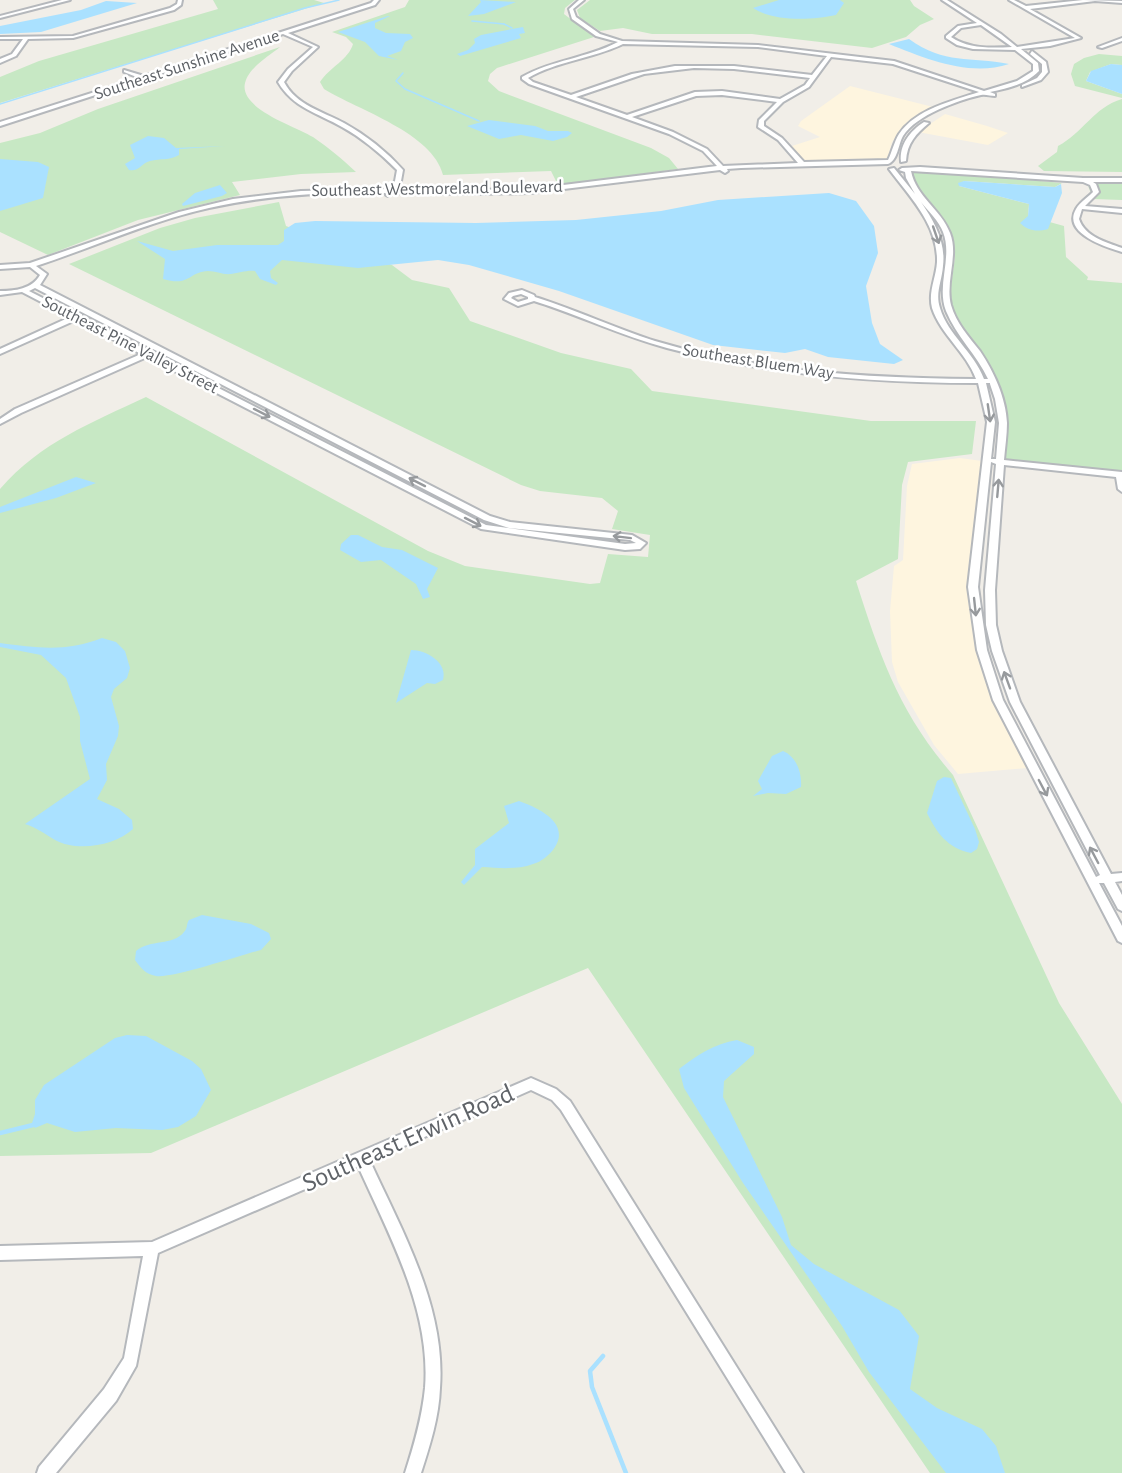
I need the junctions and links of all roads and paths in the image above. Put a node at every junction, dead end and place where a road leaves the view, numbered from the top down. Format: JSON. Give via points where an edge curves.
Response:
{"nodes":[{"id":1,"x":68,"y":0,"type":"edge"},
{"id":2,"x":180,"y":0,"type":"edge"},
{"id":3,"x":582,"y":0,"type":"edge"},
{"id":4,"x":944,"y":0,"type":"edge"},
{"id":5,"x":1011,"y":0,"type":"edge"},
{"id":6,"x":1073,"y":1,"type":"edge"},
{"id":7,"x":375,"y":2,"type":"edge"},
{"id":8,"x":1122,"y":2,"type":"edge"},
{"id":9,"x":951,"y":3,"type":"edge"},
{"id":10,"x":1025,"y":8,"type":"junction"},
{"id":11,"x":0,"y":17,"type":"edge"},
{"id":12,"x":988,"y":23,"type":"junction"},
{"id":13,"x":981,"y":24,"type":"junction"},
{"id":14,"x":284,"y":33,"type":"junction"},
{"id":15,"x":0,"y":38,"type":"edge"},
{"id":16,"x":26,"y":39,"type":"junction"},
{"id":17,"x":1122,"y":39,"type":"edge"},
{"id":18,"x":622,"y":42,"type":"junction"},
{"id":19,"x":1016,"y":46,"type":"junction"},
{"id":20,"x":1024,"y":46,"type":"junction"},
{"id":21,"x":1100,"y":47,"type":"dead end"},
{"id":22,"x":830,"y":55,"type":"junction"},
{"id":23,"x":0,"y":61,"type":"edge"},
{"id":24,"x":126,"y":71,"type":"dead end"},
{"id":25,"x":812,"y":77,"type":"junction"},
{"id":26,"x":146,"y":78,"type":"junction"},
{"id":27,"x":1030,"y":78,"type":"junction"},
{"id":28,"x":1039,"y":80,"type":"junction"},
{"id":29,"x":986,"y":92,"type":"junction"},
{"id":30,"x":993,"y":95,"type":"junction"},
{"id":31,"x":571,"y":97,"type":"junction"},
{"id":32,"x":781,"y":100,"type":"junction"},
{"id":33,"x":936,"y":110,"type":"junction"},
{"id":34,"x":944,"y":112,"type":"junction"},
{"id":35,"x":628,"y":117,"type":"junction"},
{"id":36,"x":0,"y":124,"type":"edge"},
{"id":37,"x":912,"y":124,"type":"junction"},
{"id":38,"x":920,"y":127,"type":"junction"},
{"id":39,"x":895,"y":144,"type":"junction"},
{"id":40,"x":905,"y":145,"type":"junction"},
{"id":41,"x":803,"y":164,"type":"junction"},
{"id":42,"x":890,"y":165,"type":"junction"},
{"id":43,"x":907,"y":166,"type":"junction"},
{"id":44,"x":723,"y":169,"type":"junction"},
{"id":45,"x":1082,"y":178,"type":"junction"},
{"id":46,"x":1122,"y":178,"type":"edge"},
{"id":47,"x":390,"y":192,"type":"junction"},
{"id":48,"x":1086,"y":199,"type":"junction"},
{"id":49,"x":1080,"y":207,"type":"junction"},
{"id":50,"x":927,"y":209,"type":"junction"},
{"id":51,"x":1122,"y":211,"type":"edge"},
{"id":52,"x":1122,"y":250,"type":"edge"},
{"id":53,"x":940,"y":257,"type":"junction"},
{"id":54,"x":951,"y":259,"type":"junction"},
{"id":55,"x":31,"y":265,"type":"junction"},
{"id":56,"x":0,"y":267,"type":"edge"},
{"id":57,"x":42,"y":271,"type":"junction"},
{"id":58,"x":35,"y":285,"type":"junction"},
{"id":59,"x":23,"y":290,"type":"junction"},
{"id":60,"x":0,"y":293,"type":"edge"},
{"id":61,"x":532,"y":298,"type":"dead end"},
{"id":62,"x":88,"y":313,"type":"junction"},
{"id":63,"x":939,"y":315,"type":"junction"},
{"id":64,"x":951,"y":315,"type":"junction"},
{"id":65,"x":76,"y":318,"type":"junction"},
{"id":66,"x":158,"y":349,"type":"junction"},
{"id":67,"x":0,"y":352,"type":"edge"},
{"id":68,"x":147,"y":354,"type":"junction"},
{"id":69,"x":980,"y":381,"type":"junction"},
{"id":70,"x":993,"y":381,"type":"junction"},
{"id":71,"x":247,"y":395,"type":"junction"},
{"id":72,"x":236,"y":400,"type":"junction"},
{"id":73,"x":0,"y":422,"type":"edge"},
{"id":74,"x":343,"y":444,"type":"junction"},
{"id":75,"x":333,"y":450,"type":"junction"},
{"id":76,"x":987,"y":460,"type":"junction"},
{"id":77,"x":1000,"y":462,"type":"junction"},
{"id":78,"x":1121,"y":475,"type":"edge"},
{"id":79,"x":1122,"y":489,"type":"edge"},
{"id":80,"x":448,"y":504,"type":"junction"},
{"id":81,"x":979,"y":546,"type":"junction"},
{"id":82,"x":993,"y":548,"type":"junction"},
{"id":83,"x":982,"y":650,"type":"junction"},
{"id":84,"x":997,"y":651,"type":"junction"},
{"id":85,"x":1030,"y":762,"type":"junction"},
{"id":86,"x":1045,"y":762,"type":"junction"},
{"id":87,"x":1122,"y":877,"type":"edge"},
{"id":88,"x":1106,"y":879,"type":"junction"},
{"id":89,"x":1091,"y":880,"type":"junction"},
{"id":90,"x":1122,"y":906,"type":"edge"},
{"id":91,"x":1122,"y":938,"type":"edge"},
{"id":92,"x":362,"y":1159,"type":"junction"},
{"id":93,"x":152,"y":1249,"type":"junction"},
{"id":94,"x":0,"y":1252,"type":"edge"},
{"id":95,"x":45,"y":1473,"type":"edge"},
{"id":96,"x":413,"y":1473,"type":"edge"},
{"id":97,"x":795,"y":1473,"type":"edge"}],
"edges":[{"from":1,"to":11,"type":"street"},
{"from":2,"to":16,"type":"street","via":[[172,9],[85,34]]},
{"from":3,"to":18,"type":"street","via":[[571,9],[574,18],[598,34]]},
{"from":4,"to":9,"type":"street"},
{"from":5,"to":10,"type":"street"},
{"from":6,"to":8,"type":"street"},
{"from":6,"to":10,"type":"street"},
{"from":7,"to":14,"type":"street","name":"Southeast Sunshine Avenue"},
{"from":9,"to":12,"type":"street"},
{"from":9,"to":13,"type":"street"},
{"from":10,"to":20,"type":"street","via":[[1079,39]]},
{"from":12,"to":13,"type":"street"},
{"from":12,"to":20,"type":"street"},
{"from":13,"to":19,"type":"street"},
{"from":13,"to":19,"type":"street","via":[[960,27],[948,37],[966,48]]},
{"from":14,"to":26,"type":"street","name":"Southeast Sunshine Avenue"},
{"from":14,"to":47,"type":"street","via":[[316,47],[281,82],[285,93],[295,102],[345,126],[389,158],[400,170]]},
{"from":15,"to":16,"type":"street"},
{"from":16,"to":23,"type":"street","via":[[14,55]]},
{"from":17,"to":21,"type":"street"},
{"from":18,"to":22,"type":"street","via":[[758,46]]},
{"from":18,"to":31,"type":"street","via":[[602,53],[524,78]]},
{"from":19,"to":20,"type":"street"},
{"from":19,"to":27,"type":"street","via":[[1035,63],[1036,71]]},
{"from":20,"to":28,"type":"street","via":[[1044,63],[1045,72]]},
{"from":22,"to":25,"type":"street"},
{"from":22,"to":29,"type":"street","via":[[894,63]]},
{"from":24,"to":26,"type":"street"},
{"from":25,"to":31,"type":"street","via":[[686,67],[626,77]]},
{"from":25,"to":32,"type":"street","via":[[807,86]]},
{"from":26,"to":36,"type":"street","name":"Southeast Sunshine Avenue"},
{"from":27,"to":28,"type":"street"},
{"from":27,"to":29,"type":"street"},
{"from":28,"to":30,"type":"street"},
{"from":29,"to":30,"type":"street"},
{"from":29,"to":33,"type":"street"},
{"from":30,"to":34,"type":"street"},
{"from":31,"to":35,"type":"street"},
{"from":32,"to":35,"type":"street","via":[[696,93]]},
{"from":32,"to":41,"type":"street","via":[[760,127],[780,139]]},
{"from":33,"to":34,"type":"street"},
{"from":33,"to":37,"type":"street"},
{"from":34,"to":38,"type":"street"},
{"from":35,"to":44,"type":"street","via":[[705,150]]},
{"from":37,"to":38,"type":"street"},
{"from":37,"to":39,"type":"street"},
{"from":38,"to":40,"type":"street"},
{"from":39,"to":40,"type":"street"},
{"from":39,"to":42,"type":"street"},
{"from":40,"to":43,"type":"street"},
{"from":41,"to":42,"type":"street","name":"Southeast Westmoreland Boulevard"},
{"from":41,"to":44,"type":"street","name":"Southeast Westmoreland Boulevard"},
{"from":42,"to":43,"type":"street","name":"Southeast Westmoreland Boulevard"},
{"from":42,"to":50,"type":"street"},
{"from":43,"to":45,"type":"street"},
{"from":43,"to":50,"type":"street","via":[[908,176]]},
{"from":44,"to":47,"type":"street","name":"Southeast Westmoreland Boulevard","via":[[590,190],[511,196]]},
{"from":45,"to":46,"type":"street"},
{"from":45,"to":48,"type":"street","via":[[1078,183]]},
{"from":45,"to":48,"type":"street","via":[[1093,184],[1096,192]]},
{"from":47,"to":55,"type":"street","name":"Southeast Westmoreland Boulevard","via":[[321,191],[233,201],[161,218]]},
{"from":47,"to":57,"type":"street","name":"Southeast Westmoreland Boulevard","via":[[277,197],[193,213],[139,230]]},
{"from":48,"to":49,"type":"street"},
{"from":49,"to":51,"type":"street"},
{"from":49,"to":52,"type":"street","via":[[1075,222],[1080,230]]},
{"from":50,"to":53,"type":"street","one_way":true},
{"from":50,"to":54,"type":"street","via":[[948,238]]},
{"from":53,"to":54,"type":"street"},
{"from":53,"to":63,"type":"street","via":[[933,296]]},
{"from":54,"to":64,"type":"street","via":[[945,298]]},
{"from":55,"to":56,"type":"street","name":"Southeast Westmoreland Boulevard"},
{"from":55,"to":57,"type":"street"},
{"from":57,"to":58,"type":"street","via":[[43,278]]},
{"from":58,"to":59,"type":"street"},
{"from":58,"to":62,"type":"street","name":"Southeast Pine Valley Street"},
{"from":59,"to":60,"type":"street"},
{"from":59,"to":65,"type":"street","name":"Southeast Pine Valley Street"},
{"from":61,"to":69,"type":"street","name":"Southeast Bluem Way","via":[[644,340],[724,360],[872,379]]},
{"from":62,"to":65,"type":"street"},
{"from":62,"to":66,"type":"street","name":"Southeast Pine Valley Street"},
{"from":63,"to":64,"type":"street"},
{"from":63,"to":69,"type":"street"},
{"from":64,"to":70,"type":"street"},
{"from":65,"to":67,"type":"street"},
{"from":65,"to":68,"type":"street","name":"Southeast Pine Valley Street"},
{"from":66,"to":68,"type":"street"},
{"from":66,"to":71,"type":"street","name":"Southeast Pine Valley Street"},
{"from":68,"to":72,"type":"street","name":"Southeast Pine Valley Street"},
{"from":68,"to":73,"type":"street"},
{"from":69,"to":70,"type":"street","name":"Southeast Bluem Way"},
{"from":69,"to":76,"type":"street","one_way":true,"via":[[991,422]]},
{"from":70,"to":77,"type":"street","via":[[1003,423]]},
{"from":71,"to":72,"type":"street","name":"Southeast Pine Valley Street"},
{"from":71,"to":74,"type":"street","name":"Southeast Pine Valley Street"},
{"from":72,"to":75,"type":"street","name":"Southeast Pine Valley Street","one_way":true},
{"from":74,"to":75,"type":"street"},
{"from":80,"to":74,"type":"street","name":"Southeast Pine Valley Street","one_way":true},
{"from":75,"to":80,"type":"street","name":"Southeast Pine Valley Street"},
{"from":76,"to":77,"type":"street"},
{"from":76,"to":81,"type":"street"},
{"from":77,"to":78,"type":"street"},
{"from":82,"to":77,"type":"street","one_way":true},
{"from":78,"to":79,"type":"street"},
{"from":80,"to":80,"type":"street","name":"Southeast Pine Valley Street","one_way":true,"via":[[494,530],[625,547],[642,543],[632,538],[509,525]]},
{"from":81,"to":82,"type":"street"},
{"from":81,"to":83,"type":"street","one_way":true,"via":[[973,587]]},
{"from":82,"to":84,"type":"street","via":[[991,625]]},
{"from":83,"to":84,"type":"street"},
{"from":83,"to":85,"type":"street","via":[[998,700]]},
{"from":86,"to":84,"type":"street","one_way":true,"via":[[1015,702]]},
{"from":85,"to":86,"type":"street"},
{"from":85,"to":89,"type":"street","one_way":true},
{"from":88,"to":86,"type":"street","one_way":true},
{"from":87,"to":88,"type":"street"},
{"from":88,"to":89,"type":"street"},
{"from":88,"to":90,"type":"street"},
{"from":89,"to":91,"type":"street"},
{"from":92,"to":93,"type":"street","name":"Southeast Erwin Road"},
{"from":92,"to":96,"type":"street","via":[[422,1294],[433,1346],[432,1400],[423,1448]]},
{"from":92,"to":97,"type":"street","name":"Southeast Erwin Road","via":[[531,1084],[560,1096]]},
{"from":93,"to":94,"type":"street","name":"Southeast Erwin Road"},
{"from":93,"to":95,"type":"street","via":[[130,1361],[110,1395]]}]}
